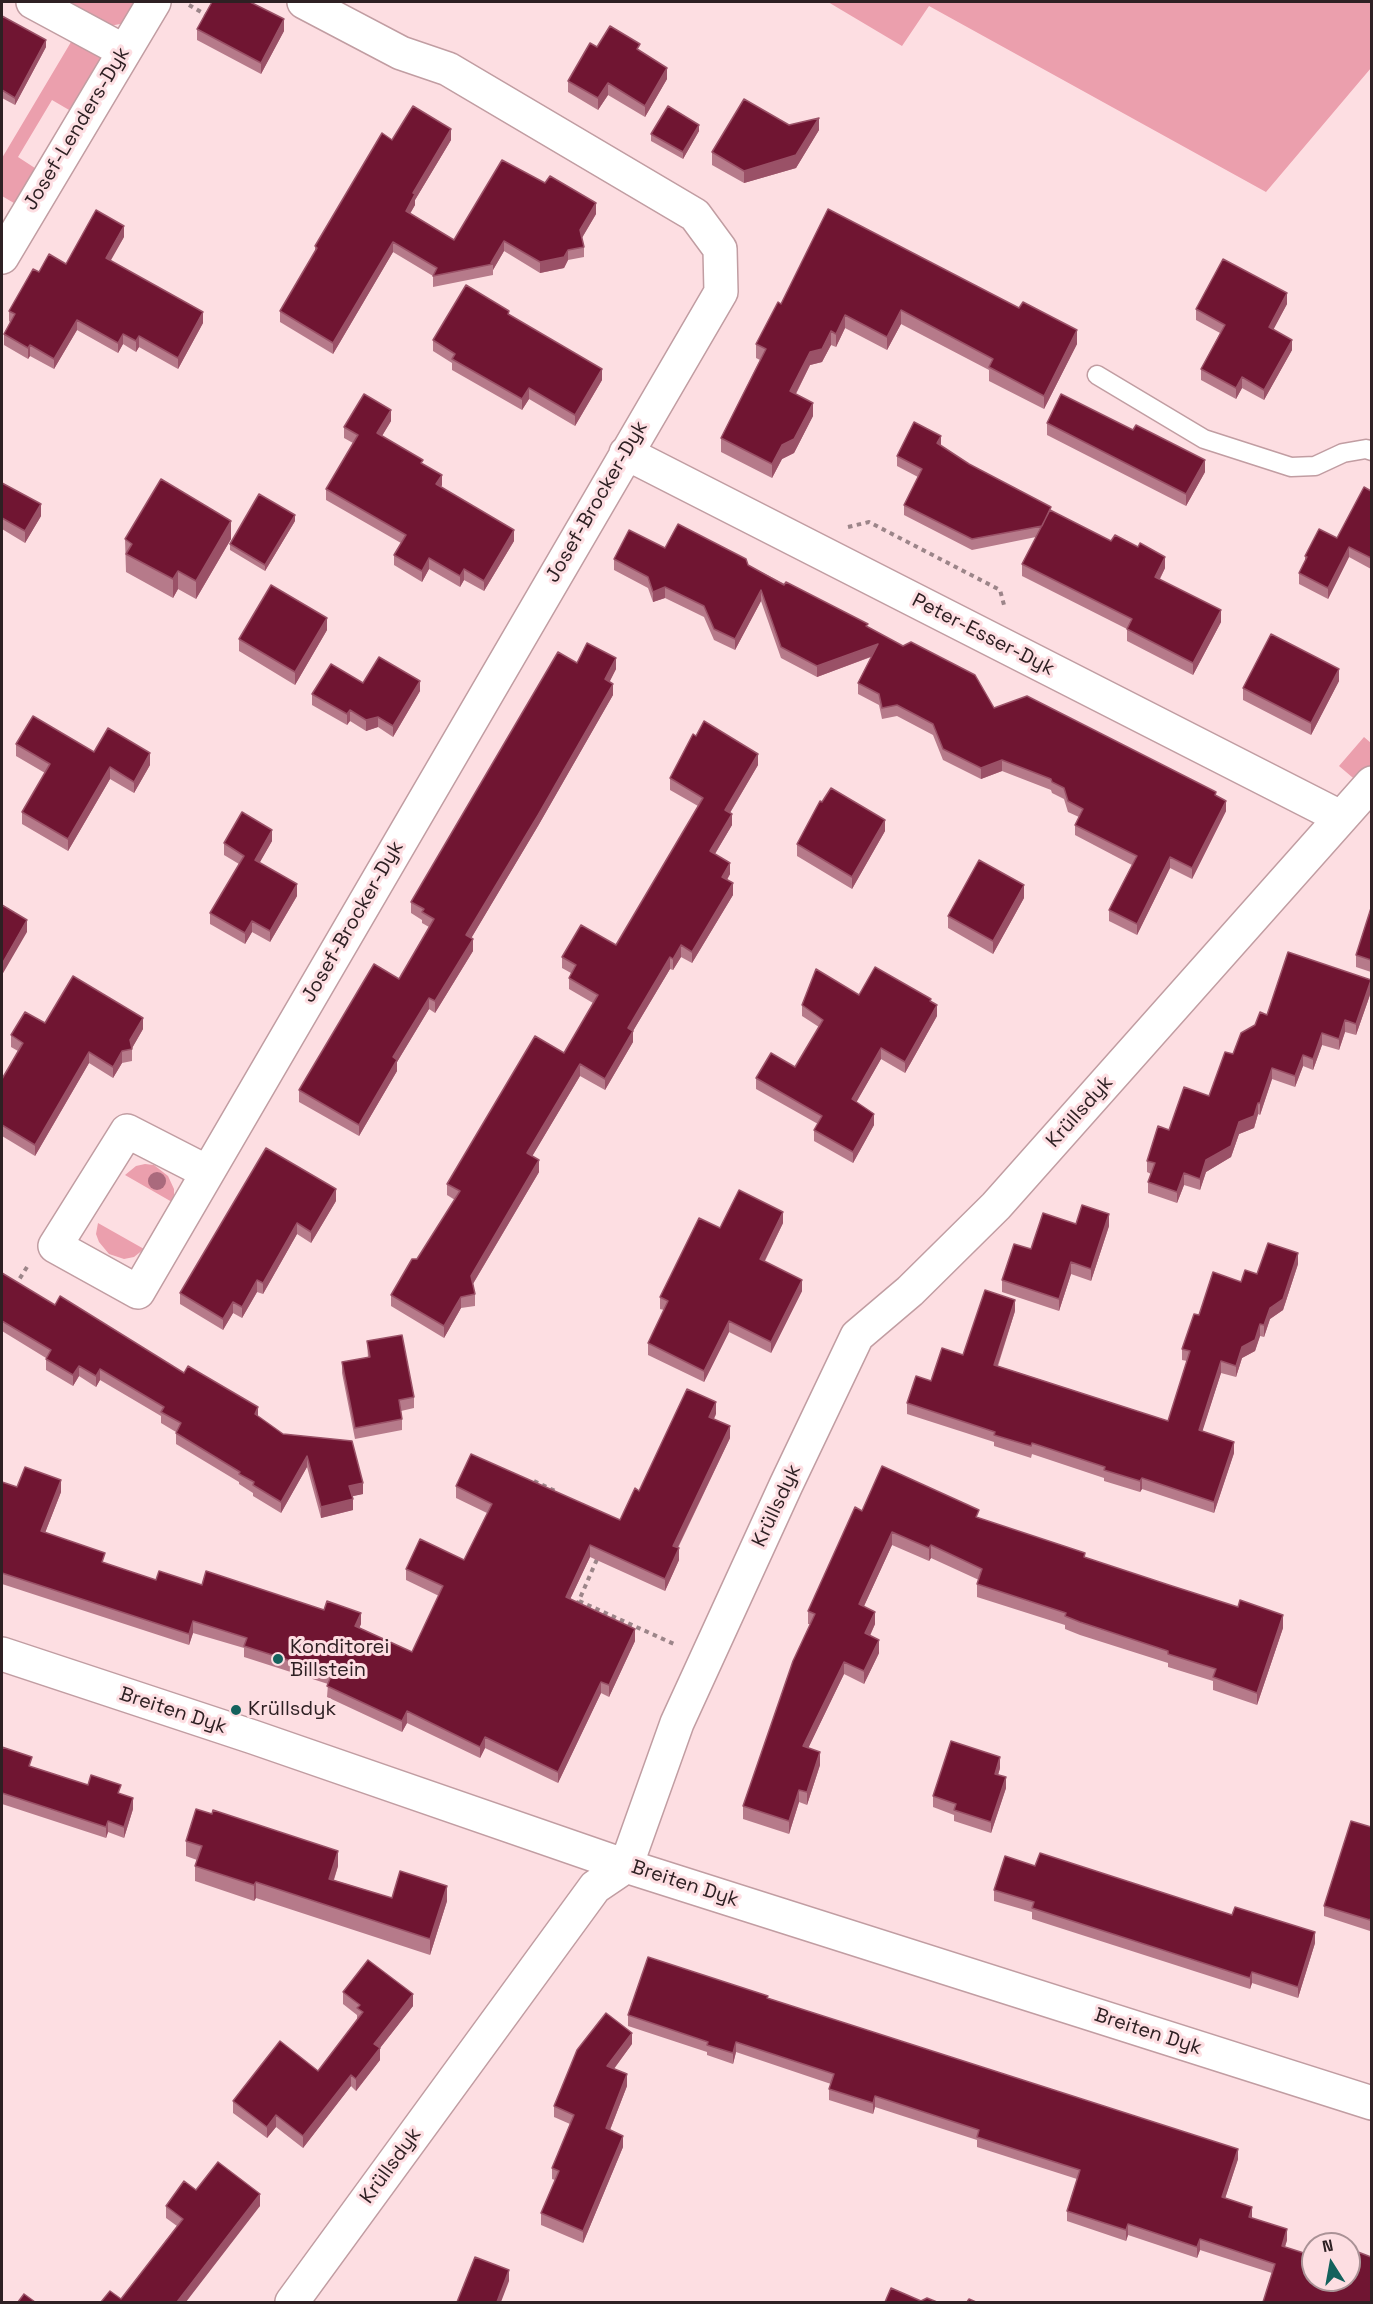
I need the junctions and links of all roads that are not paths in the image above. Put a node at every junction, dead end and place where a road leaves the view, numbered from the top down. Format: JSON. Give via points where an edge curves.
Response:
{"nodes":[{"id":1,"x":33,"y":2,"type":"edge"},
{"id":2,"x":154,"y":2,"type":"edge"},
{"id":3,"x":304,"y":2,"type":"edge"},
{"id":4,"x":124,"y":51,"type":"junction"},
{"id":5,"x":2,"y":256,"type":"edge"},
{"id":6,"x":1097,"y":375,"type":"dead end"},
{"id":7,"x":1371,"y":451,"type":"edge"},
{"id":8,"x":626,"y":453,"type":"junction"},
{"id":9,"x":1371,"y":783,"type":"edge"},
{"id":10,"x":1340,"y":817,"type":"junction"},
{"id":11,"x":207,"y":1172,"type":"junction"},
{"id":12,"x":2,"y":1654,"type":"edge"},
{"id":13,"x":626,"y":1866,"type":"junction"},
{"id":14,"x":1371,"y":2103,"type":"edge"},
{"id":15,"x":292,"y":2302,"type":"edge"}],
"edges":[{"from":1,"to":4,"type":"street"},
{"from":2,"to":4,"type":"street","name":"Josef-Lenders-Dyk"},
{"from":3,"to":8,"type":"street","name":"Josef-Brocker-Dyk","via":[[401,53],[447,69],[695,215],[720,249],[721,292]]},
{"from":4,"to":5,"type":"street","name":"Josef-Lenders-Dyk"},
{"from":6,"to":7,"type":"lane","via":[[1204,440],[1291,467],[1315,466],[1343,453]]},
{"from":8,"to":10,"type":"street","name":"Peter-Esser-Dyk"},
{"from":8,"to":11,"type":"street","name":"Josef-Brocker-Dyk"},
{"from":9,"to":10,"type":"street","name":"Krüllsdyk"},
{"from":10,"to":13,"type":"street","name":"Krüllsdyk","via":[[996,1206],[910,1291],[857,1336],[677,1723]]},
{"from":11,"to":11,"type":"street","name":"Josef-Brocker-Dyk","via":[[127,1131],[56,1246],[138,1292]]},
{"from":12,"to":13,"type":"street","name":"Breiten Dyk"},
{"from":13,"to":14,"type":"street","name":"Breiten Dyk"},
{"from":13,"to":15,"type":"street","name":"Krüllsdyk","via":[[595,1887]]}]}
